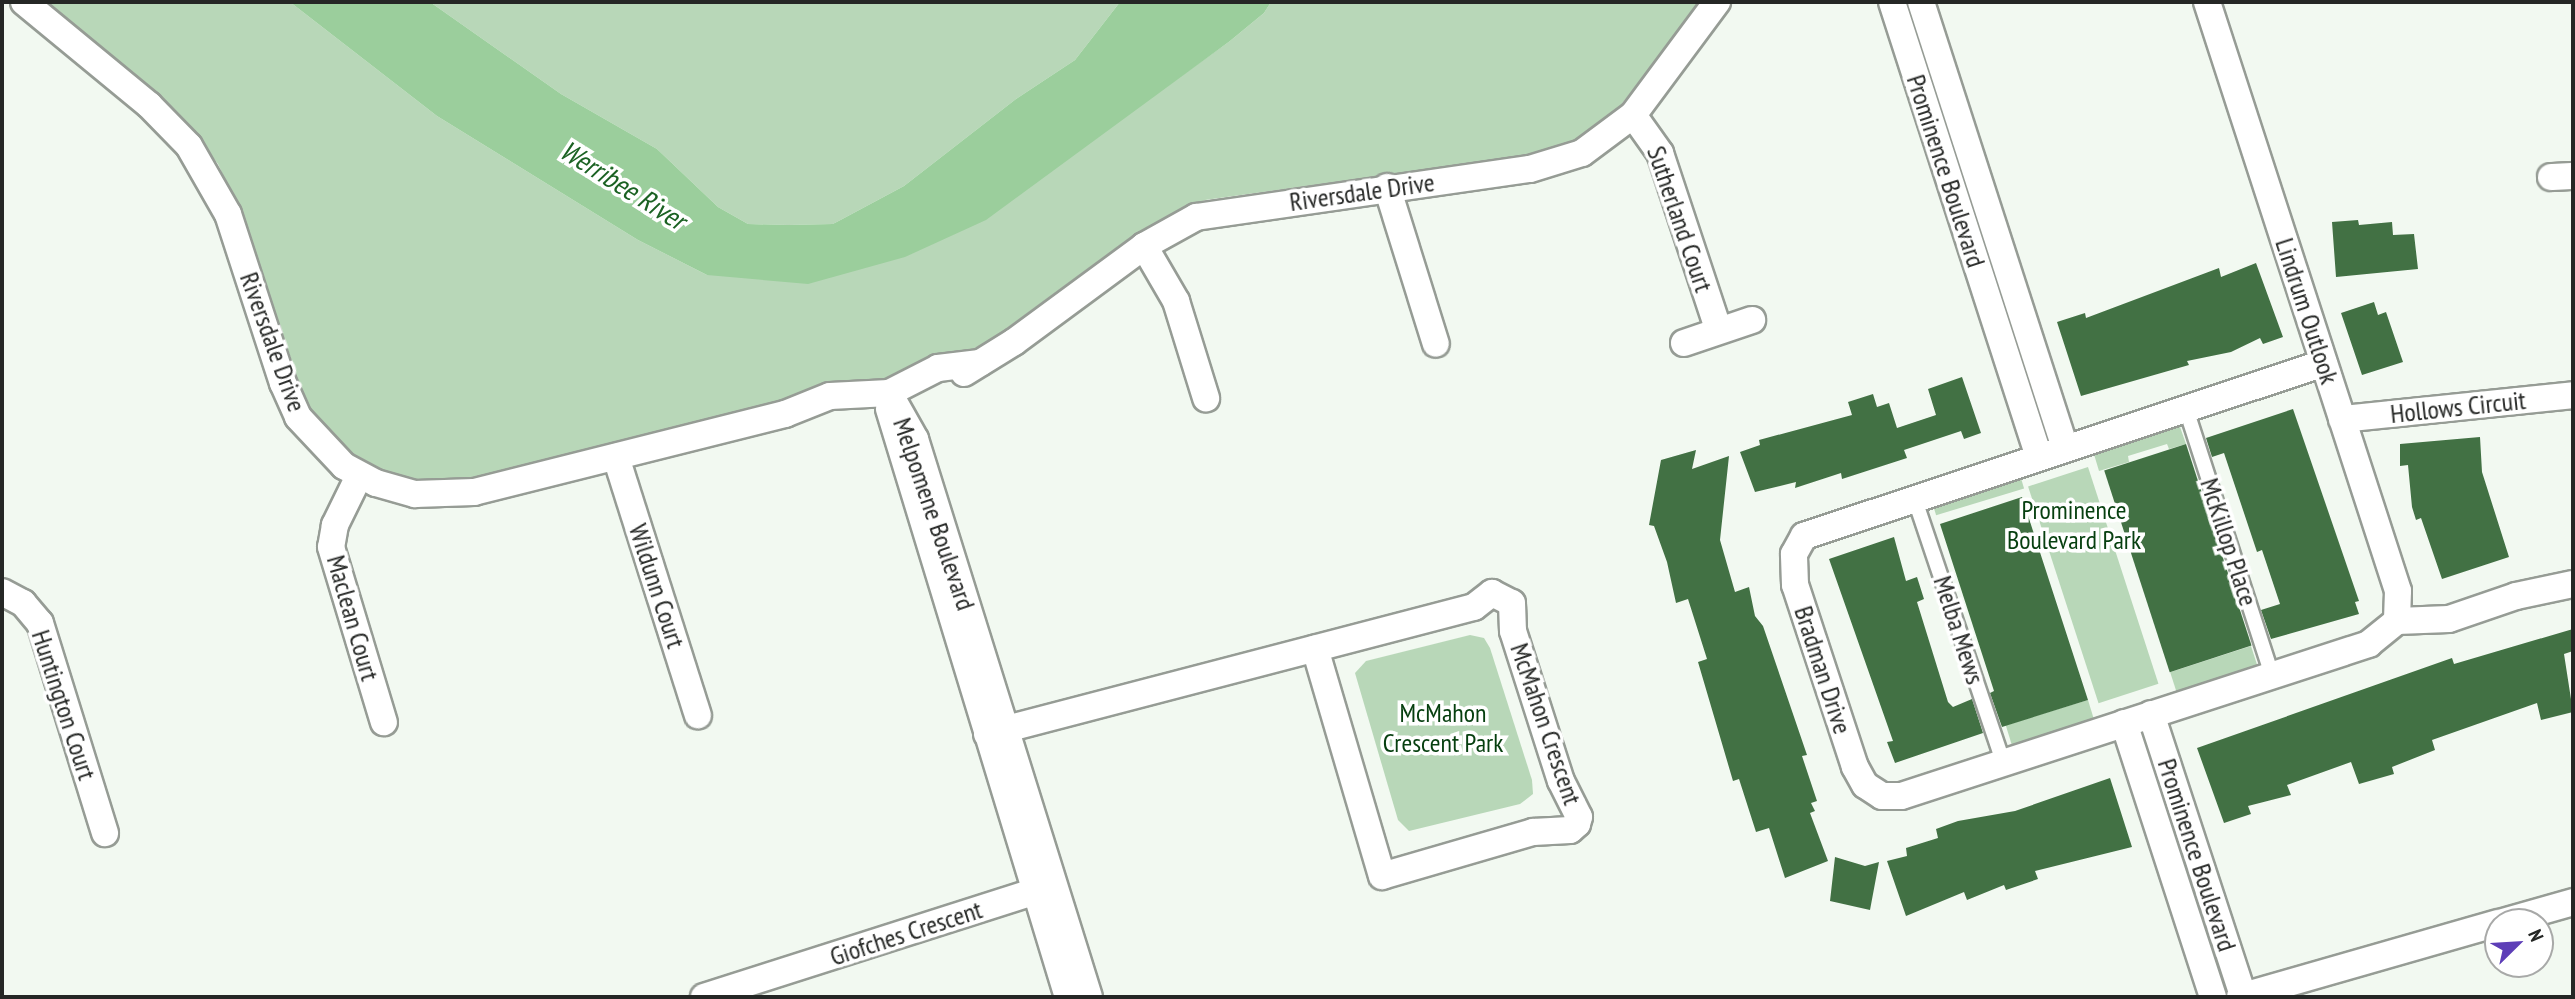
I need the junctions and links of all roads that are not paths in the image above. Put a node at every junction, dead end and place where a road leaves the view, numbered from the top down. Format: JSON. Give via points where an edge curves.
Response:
{"nodes":[{"id":1,"x":24,"y":2,"type":"edge"},
{"id":2,"x":1717,"y":2,"type":"edge"},
{"id":3,"x":1892,"y":2,"type":"edge"},
{"id":4,"x":1922,"y":2,"type":"edge"},
{"id":5,"x":2207,"y":2,"type":"edge"},
{"id":6,"x":1935,"y":44,"type":"junction"},
{"id":7,"x":1909,"y":52,"type":"junction"},
{"id":8,"x":1633,"y":115,"type":"junction"},
{"id":9,"x":1387,"y":187,"type":"junction"},
{"id":10,"x":1144,"y":246,"type":"junction"},
{"id":11,"x":2011,"y":280,"type":"junction"},
{"id":12,"x":1984,"y":290,"type":"junction"},
{"id":13,"x":1752,"y":320,"type":"dead end"},
{"id":14,"x":1718,"y":328,"type":"junction"},
{"id":15,"x":1684,"y":343,"type":"dead end"},
{"id":16,"x":1436,"y":344,"type":"dead end"},
{"id":17,"x":2324,"y":363,"type":"junction"},
{"id":18,"x":2573,"y":395,"type":"edge"},
{"id":19,"x":1206,"y":398,"type":"dead end"},
{"id":20,"x":892,"y":403,"type":"junction"},
{"id":21,"x":2186,"y":409,"type":"junction"},
{"id":22,"x":2342,"y":419,"type":"junction"},
{"id":23,"x":2065,"y":448,"type":"junction"},
{"id":24,"x":616,"y":457,"type":"junction"},
{"id":25,"x":2039,"y":457,"type":"junction"},
{"id":26,"x":359,"y":476,"type":"junction"},
{"id":27,"x":1914,"y":497,"type":"junction"},
{"id":28,"x":2573,"y":584,"type":"edge"},
{"id":29,"x":2,"y":592,"type":"edge"},
{"id":30,"x":2397,"y":621,"type":"junction"},
{"id":31,"x":1315,"y":649,"type":"junction"},
{"id":32,"x":2272,"y":675,"type":"junction"},
{"id":33,"x":2151,"y":714,"type":"junction"},
{"id":34,"x":698,"y":715,"type":"dead end"},
{"id":35,"x":384,"y":722,"type":"dead end"},
{"id":36,"x":2124,"y":723,"type":"junction"},
{"id":37,"x":996,"y":732,"type":"junction"},
{"id":38,"x":2003,"y":762,"type":"junction"},
{"id":39,"x":105,"y":833,"type":"dead end"},
{"id":40,"x":1044,"y":888,"type":"junction"},
{"id":41,"x":2573,"y":902,"type":"edge"},
{"id":42,"x":2552,"y":908,"type":"edge"},
{"id":43,"x":2484,"y":927,"type":"edge"},
{"id":44,"x":761,"y":989,"type":"edge"},
{"id":45,"x":704,"y":997,"type":"edge"},
{"id":46,"x":1068,"y":997,"type":"edge"},
{"id":47,"x":1089,"y":997,"type":"edge"},
{"id":48,"x":2213,"y":997,"type":"edge"},
{"id":49,"x":2242,"y":997,"type":"edge"}],
"edges":[{"from":1,"to":26,"type":"street","name":"Riversdale Drive","via":[[149,105],[189,146],[229,214],[298,417],[326,450]]},
{"from":2,"to":8,"type":"street","name":"Riversdale Drive"},
{"from":3,"to":7,"type":"street","name":"Prominence Boulevard"},
{"from":4,"to":6,"type":"street","name":"Prominence Boulevard"},
{"from":5,"to":17,"type":"street","name":"Lindrum Outlook"},
{"from":6,"to":7,"type":"street","name":"Prominence Boulevard"},
{"from":6,"to":11,"type":"street","name":"Prominence Boulevard"},
{"from":7,"to":12,"type":"street","name":"Prominence Boulevard"},
{"from":8,"to":9,"type":"street","name":"Riversdale Drive","via":[[1599,144],[1550,165]]},
{"from":8,"to":14,"type":"street","name":"Sutherland Court","via":[[1660,153]]},
{"from":9,"to":10,"type":"street","name":"Riversdale Drive","via":[[1208,213]]},
{"from":9,"to":16,"type":"street"},
{"from":10,"to":19,"type":"street","via":[[1176,301]]},
{"from":10,"to":20,"type":"street","name":"Riversdale Drive","via":[[980,363],[938,368]]},
{"from":11,"to":12,"type":"street","name":"Prominence Boulevard"},
{"from":11,"to":23,"type":"street","name":"Prominence Boulevard"},
{"from":12,"to":25,"type":"street","name":"Prominence Boulevard"},
{"from":13,"to":14,"type":"street"},
{"from":14,"to":15,"type":"street"},
{"from":17,"to":21,"type":"street","name":"Bradman Drive"},
{"from":17,"to":22,"type":"street","name":"Lindrum Outlook"},
{"from":18,"to":22,"type":"street","name":"Hollows Circuit"},
{"from":20,"to":24,"type":"street","name":"Riversdale Drive","via":[[848,392],[785,414]]},
{"from":20,"to":37,"type":"street","name":"Melpomene Boulevard","via":[[915,439]]},
{"from":21,"to":23,"type":"street","name":"Bradman Drive"},
{"from":21,"to":32,"type":"lane","name":"McKillop Place"},
{"from":22,"to":30,"type":"street","name":"Lindrum Outlook","via":[[2398,591]]},
{"from":23,"to":25,"type":"street","name":"Bradman Drive"},
{"from":24,"to":26,"type":"street","name":"Riversdale Drive","via":[[474,492],[439,495],[395,490]]},
{"from":24,"to":34,"type":"street","name":"Wildunn Court"},
{"from":25,"to":27,"type":"street","name":"Bradman Drive"},
{"from":26,"to":35,"type":"street","name":"Maclean Court","via":[[335,525],[331,547]]},
{"from":27,"to":38,"type":"lane","name":"Melba Mews"},
{"from":27,"to":38,"type":"street","name":"Bradman Drive","via":[[1813,531],[1794,554],[1795,585],[1855,767],[1865,785],[1890,797]]},
{"from":28,"to":30,"type":"street","via":[[2516,596],[2449,619]]},
{"from":29,"to":39,"type":"street","name":"Huntington Court","via":[[23,603],[40,623]]},
{"from":30,"to":32,"type":"street","name":"Bradman Drive","via":[[2369,644]]},
{"from":31,"to":31,"type":"street","name":"McMahon Crescent","via":[[1474,607],[1486,594],[1503,595],[1512,603],[1513,631],[1562,781],[1579,817],[1577,824],[1570,830],[1533,832],[1382,876]]},
{"from":31,"to":37,"type":"street","name":"McMahon Crescent"},
{"from":32,"to":33,"type":"street","name":"Bradman Drive"},
{"from":33,"to":36,"type":"street","name":"Bradman Drive"},
{"from":33,"to":49,"type":"street","name":"Prominence Boulevard"},
{"from":36,"to":38,"type":"street","name":"Bradman Drive"},
{"from":36,"to":48,"type":"street","name":"Prominence Boulevard"},
{"from":37,"to":40,"type":"street","name":"Melpomene Boulevard"},
{"from":40,"to":44,"type":"street","name":"Giofches Crescent"},
{"from":40,"to":46,"type":"street","name":"Melpomene Boulevard"},
{"from":40,"to":47,"type":"street","name":"Melpomene Boulevard"},
{"from":41,"to":42,"type":"street"},
{"from":43,"to":49,"type":"street"},
{"from":44,"to":45,"type":"street","name":"Giofches Crescent"}]}
